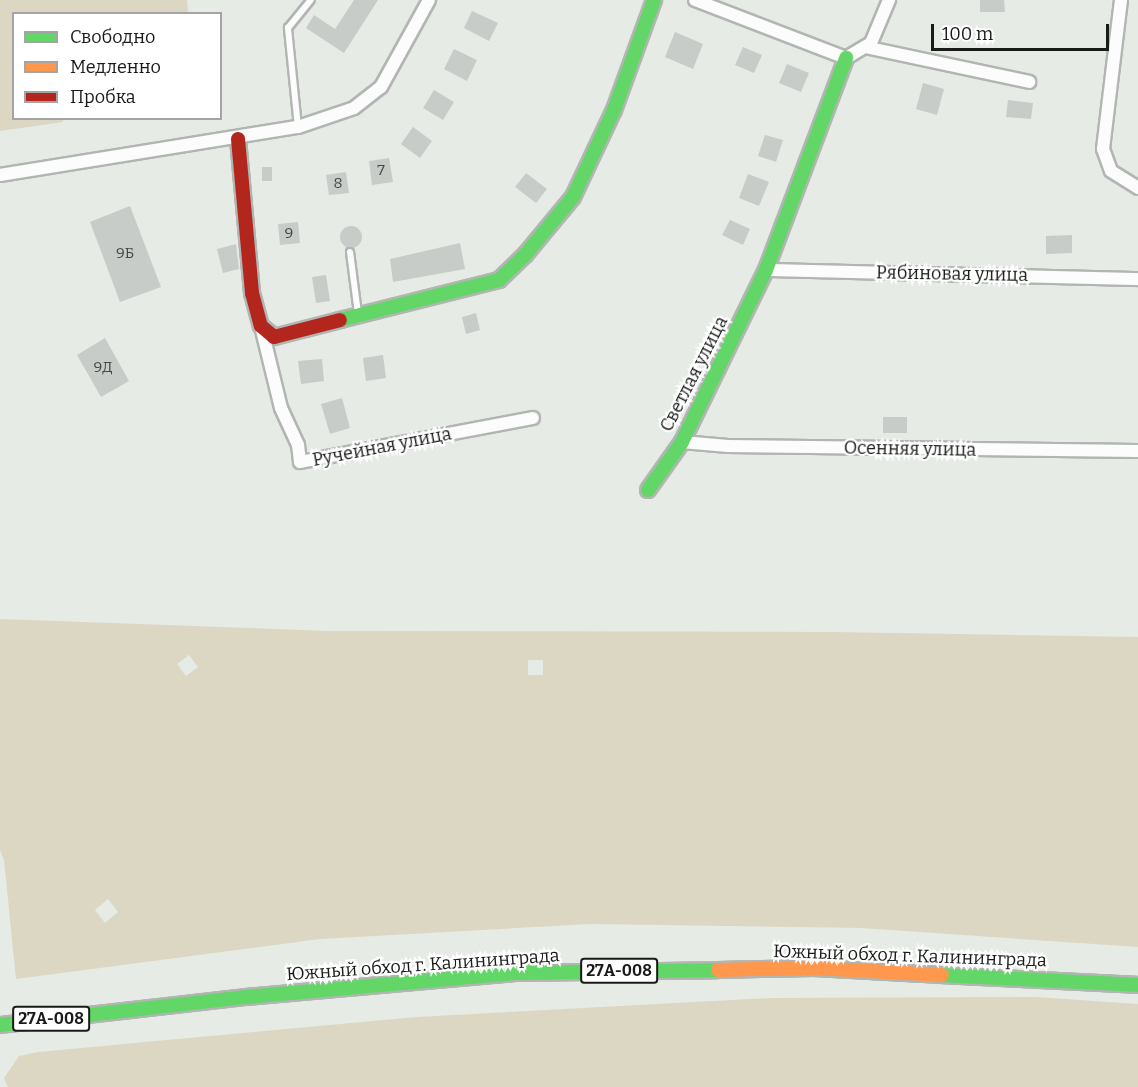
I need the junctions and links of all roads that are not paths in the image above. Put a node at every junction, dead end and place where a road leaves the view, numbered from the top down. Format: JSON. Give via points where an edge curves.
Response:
{"nodes":[{"id":1,"x":311,"y":0,"type":"edge"},
{"id":2,"x":429,"y":0,"type":"edge"},
{"id":3,"x":654,"y":0,"type":"edge"},
{"id":4,"x":695,"y":0,"type":"edge"},
{"id":5,"x":890,"y":0,"type":"edge"},
{"id":6,"x":1121,"y":0,"type":"edge"},
{"id":7,"x":865,"y":46,"type":"junction"},
{"id":8,"x":846,"y":58,"type":"junction"},
{"id":9,"x":1029,"y":82,"type":"dead end"},
{"id":10,"x":298,"y":127,"type":"junction"},
{"id":11,"x":238,"y":139,"type":"junction"},
{"id":12,"x":0,"y":175,"type":"edge"},
{"id":13,"x":1138,"y":188,"type":"edge"},
{"id":14,"x":350,"y":252,"type":"dead end"},
{"id":15,"x":766,"y":270,"type":"junction"},
{"id":16,"x":1138,"y":279,"type":"edge"},
{"id":17,"x":358,"y":317,"type":"junction"},
{"id":18,"x":261,"y":326,"type":"junction"},
{"id":19,"x":533,"y":418,"type":"dead end"},
{"id":20,"x":682,"y":442,"type":"junction"},
{"id":21,"x":1138,"y":451,"type":"edge"},
{"id":22,"x":648,"y":490,"type":"dead end"},
{"id":23,"x":1138,"y":984,"type":"edge"},
{"id":24,"x":0,"y":1025,"type":"edge"}],
"edges":[{"from":1,"to":10,"type":"lane","via":[[288,28]]},
{"from":2,"to":10,"type":"street","via":[[381,87],[354,108]]},
{"from":3,"to":17,"type":"main road","via":[[614,110],[573,197],[525,255],[499,280]]},
{"from":4,"to":8,"type":"street"},
{"from":5,"to":7,"type":"street","via":[[871,43]]},
{"from":6,"to":13,"type":"street","via":[[1103,149],[1111,171]]},
{"from":7,"to":8,"type":"street"},
{"from":7,"to":9,"type":"street"},
{"from":8,"to":15,"type":"main road","name":"Светлая улица"},
{"from":10,"to":11,"type":"street"},
{"from":11,"to":12,"type":"street"},
{"from":11,"to":18,"type":"main road","via":[[252,293]]},
{"from":14,"to":17,"type":"lane"},
{"from":15,"to":16,"type":"street","name":"Рябиновая улица"},
{"from":15,"to":20,"type":"main road","name":"Светлая улица"},
{"from":17,"to":18,"type":"main road","via":[[274,337]]},
{"from":18,"to":19,"type":"street","name":"Ручейная улица","via":[[281,408],[298,445],[300,462]]},
{"from":20,"to":21,"type":"street","name":"Осенняя улица","via":[[750,447]]},
{"from":20,"to":22,"type":"main road","name":"Светлая улица"},
{"from":23,"to":24,"type":"main road","name":"Южный обход г. Калининграда","number":"27А-008","via":[[814,968],[513,974],[246,996]]}]}
